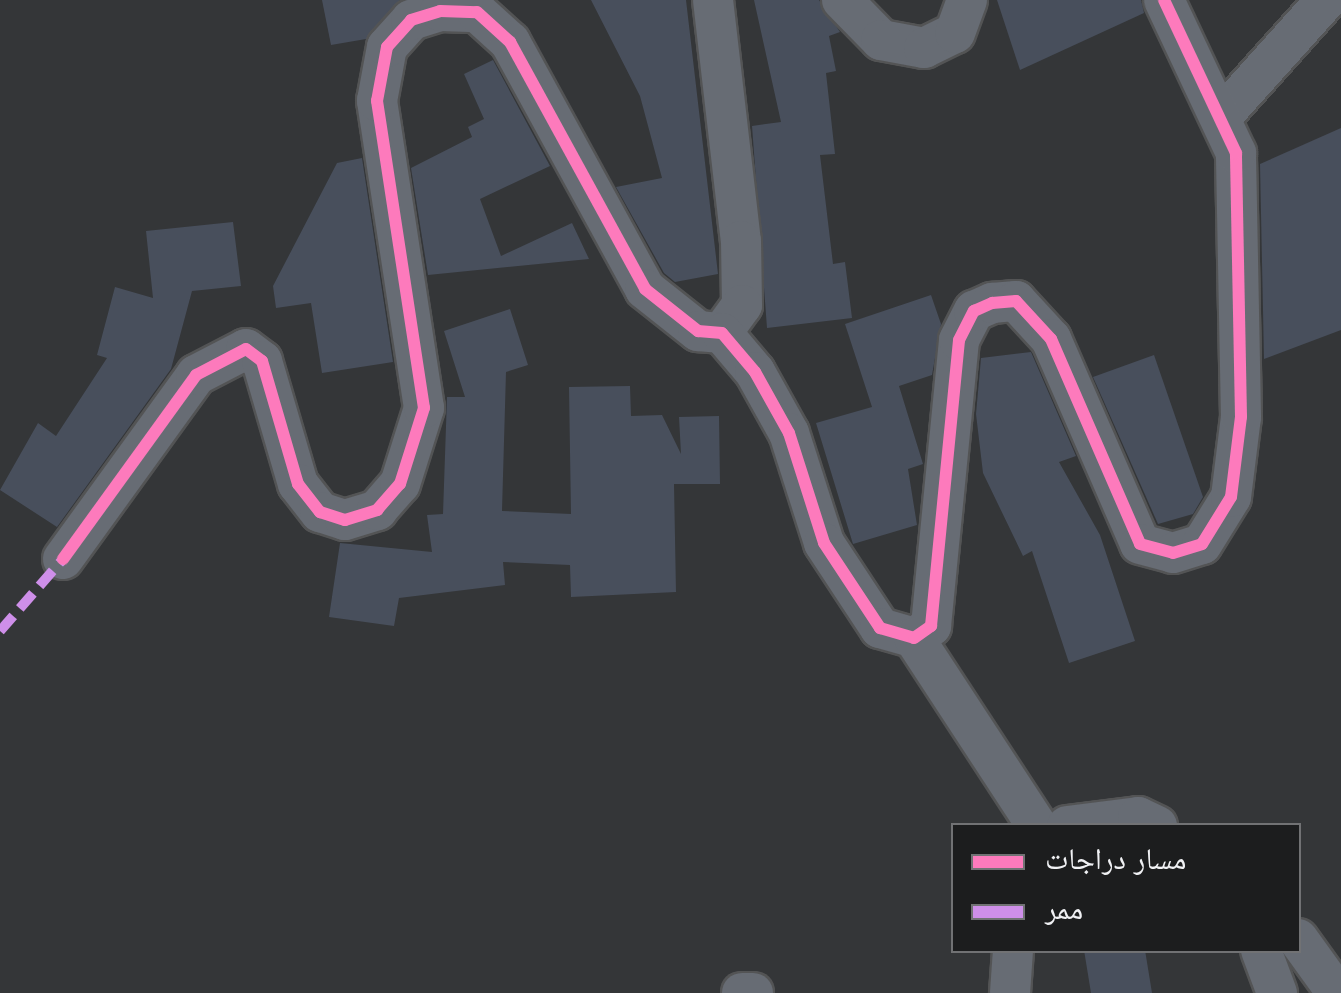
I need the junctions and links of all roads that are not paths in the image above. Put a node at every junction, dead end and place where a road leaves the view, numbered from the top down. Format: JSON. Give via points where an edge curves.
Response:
{"nodes":[{"id":1,"x":712,"y":0,"type":"edge"},
{"id":2,"x":842,"y":0,"type":"edge"},
{"id":3,"x":967,"y":0,"type":"edge"},
{"id":4,"x":1164,"y":0,"type":"edge"},
{"id":5,"x":1326,"y":0,"type":"edge"},
{"id":6,"x":1222,"y":116,"type":"junction"},
{"id":7,"x":722,"y":332,"type":"junction"},
{"id":8,"x":63,"y":559,"type":"dead end"},
{"id":9,"x":914,"y":638,"type":"junction"},
{"id":10,"x":1035,"y":823,"type":"edge"},
{"id":11,"x":1090,"y":823,"type":"edge"},
{"id":12,"x":1151,"y":823,"type":"edge"},
{"id":13,"x":1301,"y":943,"type":"edge"},
{"id":14,"x":1012,"y":953,"type":"edge"},
{"id":15,"x":1261,"y":953,"type":"edge"},
{"id":16,"x":742,"y":993,"type":"edge"},
{"id":17,"x":753,"y":993,"type":"edge"},
{"id":18,"x":1010,"y":993,"type":"edge"},
{"id":19,"x":1277,"y":993,"type":"edge"},
{"id":20,"x":1337,"y":993,"type":"edge"}],
"edges":[{"from":1,"to":7,"type":"street","via":[[741,241],[742,305]]},
{"from":2,"to":3,"type":"street","via":[[881,40],[924,48],[955,33]]},
{"from":4,"to":6,"type":"street"},
{"from":5,"to":6,"type":"street"},
{"from":6,"to":9,"type":"street","via":[[1236,153],[1241,417],[1232,497],[1216,532],[1173,553],[1140,544],[1051,339],[1016,301],[992,304],[974,311],[959,340],[931,626]]},
{"from":7,"to":8,"type":"street","via":[[698,331],[645,289],[510,42],[477,12],[411,20],[387,47],[378,100],[424,408],[400,484],[377,510],[345,520],[320,512],[298,484],[262,361],[246,349],[196,375]]},
{"from":7,"to":9,"type":"street","via":[[789,433],[824,543],[856,596],[880,628]]},
{"from":9,"to":10,"type":"street"},
{"from":11,"to":12,"type":"street","via":[[1138,817]]},
{"from":13,"to":20,"type":"street"},
{"from":14,"to":18,"type":"street"},
{"from":15,"to":19,"type":"street"},
{"from":16,"to":17,"type":"street"}]}
